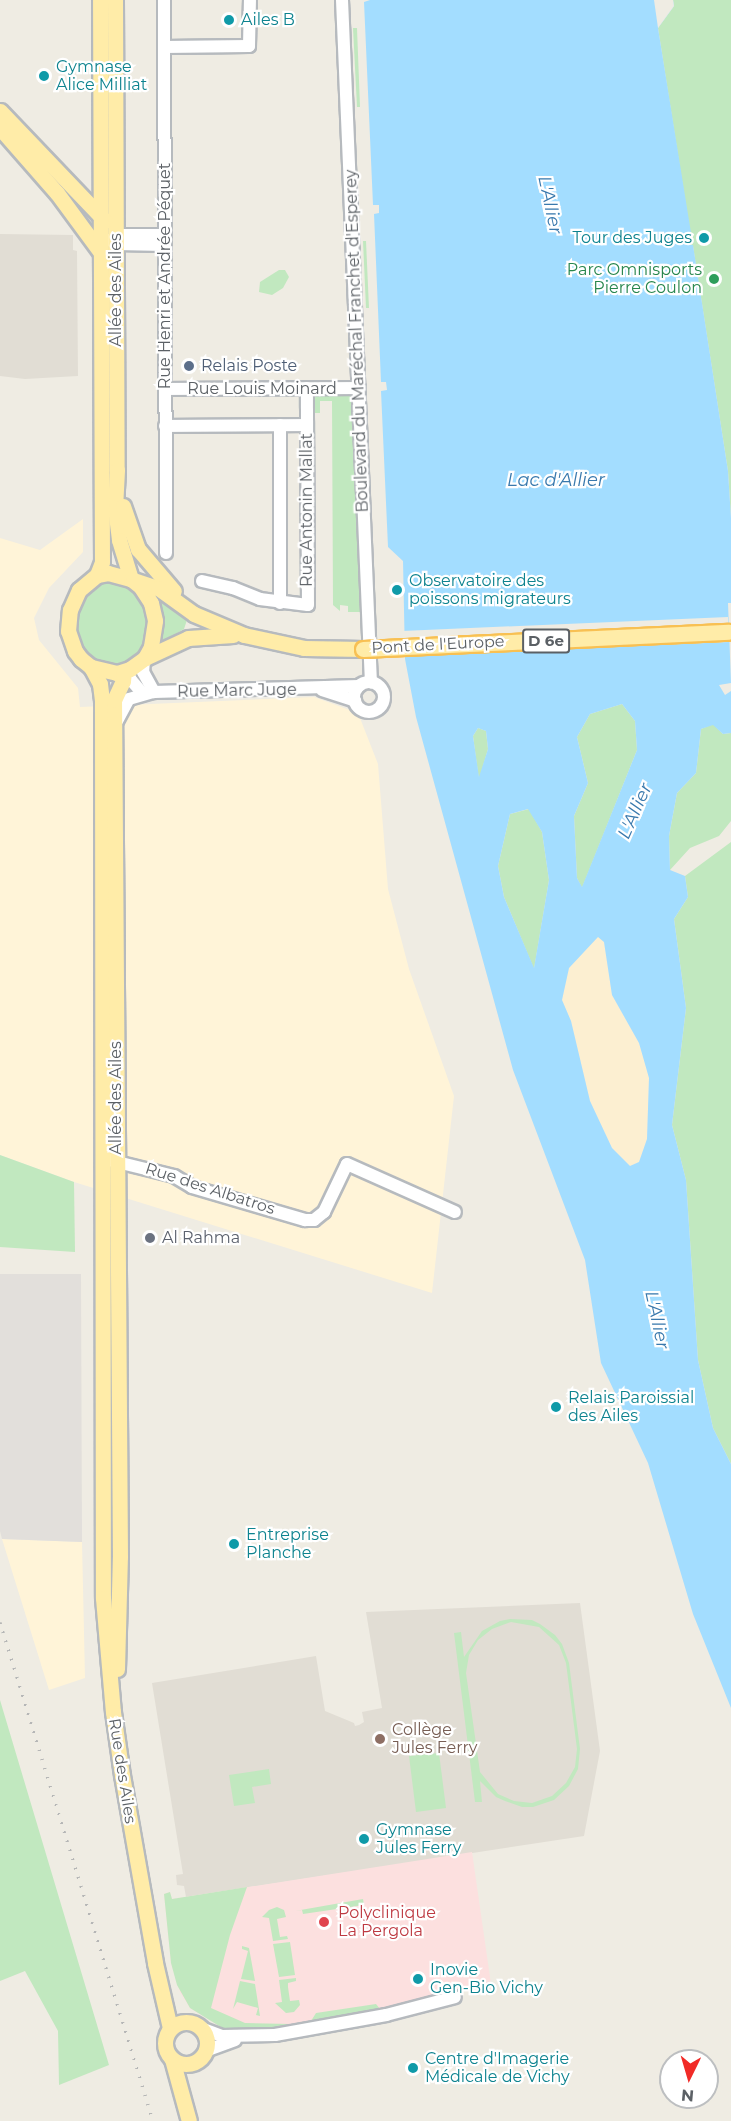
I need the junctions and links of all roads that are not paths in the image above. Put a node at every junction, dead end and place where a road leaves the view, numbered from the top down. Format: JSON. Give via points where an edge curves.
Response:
{"nodes":[{"id":1,"x":100,"y":0,"type":"edge"},
{"id":2,"x":115,"y":0,"type":"edge"},
{"id":3,"x":164,"y":0,"type":"edge"},
{"id":4,"x":342,"y":0,"type":"edge"},
{"id":5,"x":248,"y":1,"type":"edge"},
{"id":6,"x":164,"y":47,"type":"junction"},
{"id":7,"x":0,"y":111,"type":"edge"},
{"id":8,"x":0,"y":128,"type":"edge"},
{"id":9,"x":101,"y":166,"type":"junction"},
{"id":10,"x":75,"y":188,"type":"junction"},
{"id":11,"x":57,"y":193,"type":"junction"},
{"id":12,"x":101,"y":216,"type":"junction"},
{"id":13,"x":111,"y":238,"type":"junction"},
{"id":14,"x":165,"y":240,"type":"junction"},
{"id":15,"x":101,"y":253,"type":"junction"},
{"id":16,"x":307,"y":388,"type":"junction"},
{"id":17,"x":359,"y":388,"type":"junction"},
{"id":18,"x":165,"y":390,"type":"junction"},
{"id":19,"x":280,"y":425,"type":"junction"},
{"id":20,"x":306,"y":425,"type":"junction"},
{"id":21,"x":165,"y":426,"type":"junction"},
{"id":22,"x":117,"y":470,"type":"junction"},
{"id":23,"x":166,"y":553,"type":"dead end"},
{"id":24,"x":97,"y":575,"type":"junction"},
{"id":25,"x":132,"y":579,"type":"junction"},
{"id":26,"x":202,"y":581,"type":"dead end"},
{"id":27,"x":280,"y":603,"type":"junction"},
{"id":28,"x":730,"y":632,"type":"edge"},
{"id":29,"x":244,"y":635,"type":"junction"},
{"id":30,"x":145,"y":658,"type":"junction"},
{"id":31,"x":91,"y":667,"type":"junction"},
{"id":32,"x":126,"y":671,"type":"junction"},
{"id":33,"x":365,"y":684,"type":"junction"},
{"id":34,"x":321,"y":689,"type":"junction"},
{"id":35,"x":149,"y":693,"type":"junction"},
{"id":36,"x":355,"y":701,"type":"junction"},
{"id":37,"x":116,"y":723,"type":"junction"},
{"id":38,"x":109,"y":1160,"type":"junction"},
{"id":39,"x":455,"y":1212,"type":"dead end"},
{"id":40,"x":103,"y":1511,"type":"joint"},
{"id":41,"x":118,"y":1527,"type":"joint"},
{"id":42,"x":455,"y":1997,"type":"dead end"},
{"id":43,"x":175,"y":2025,"type":"junction"},
{"id":44,"x":201,"y":2028,"type":"junction"},
{"id":45,"x":245,"y":2038,"type":"junction"},
{"id":46,"x":205,"y":2050,"type":"junction"},
{"id":47,"x":172,"y":2059,"type":"junction"},
{"id":48,"x":189,"y":2063,"type":"junction"},
{"id":49,"x":189,"y":2119,"type":"edge"}],
"edges":[{"from":1,"to":9,"type":"main road","name":"Allée des Ailes"},
{"from":2,"to":13,"type":"main road","name":"Allée des Ailes"},
{"from":3,"to":6,"type":"street","name":"Rue Henri et Andrée Péquet"},
{"from":4,"to":17,"type":"street","name":"Boulevard du Maréchal Franchet d'Esperey"},
{"from":5,"to":6,"type":"street","via":[[249,46]]},
{"from":6,"to":14,"type":"street","name":"Rue Henri et Andrée Péquet"},
{"from":7,"to":10,"type":"main road"},
{"from":8,"to":11,"type":"main road"},
{"from":9,"to":10,"type":"main road","via":[[94,184]]},
{"from":9,"to":12,"type":"main road","name":"Allée des Ailes"},
{"from":10,"to":12,"type":"main road"},
{"from":11,"to":13,"type":"main road","via":[[73,201]]},
{"from":11,"to":15,"type":"main road"},
{"from":12,"to":13,"type":"main road"},
{"from":13,"to":14,"type":"street"},
{"from":13,"to":15,"type":"main road","name":"Allée des Ailes"},
{"from":13,"to":22,"type":"main road","name":"Allée des Ailes"},
{"from":14,"to":18,"type":"street","name":"Rue Henri et Andrée Péquet"},
{"from":15,"to":24,"type":"main road","name":"Allée des Ailes","via":[[102,562]]},
{"from":16,"to":17,"type":"street","name":"Rue Louis Moinard"},
{"from":16,"to":18,"type":"street","name":"Rue Louis Moinard"},
{"from":16,"to":20,"type":"street","name":"Rue Antonin Mallat"},
{"from":17,"to":33,"type":"street","name":"Boulevard du Maréchal Franchet d'Esperey"},
{"from":18,"to":21,"type":"street","name":"Rue Henri et Andrée Péquet"},
{"from":19,"to":20,"type":"street","name":"Rue Antonin Mallat"},
{"from":19,"to":21,"type":"street","name":"Rue Antonin Mallat"},
{"from":19,"to":27,"type":"street","name":"Rue Antonin Mallat"},
{"from":20,"to":27,"type":"street","name":"Rue Antonin Mallat","via":[[308,604]]},
{"from":21,"to":23,"type":"street","name":"Rue Henri et Andrée Péquet"},
{"from":22,"to":25,"type":"main road","name":"Allée des Ailes","via":[[115,507],[119,540]]},
{"from":22,"to":29,"type":"main road","via":[[124,517],[138,549],[161,578],[192,606]]},
{"from":24,"to":25,"type":"main road","via":[[108,573]]},
{"from":24,"to":31,"type":"main road","via":[[73,600],[68,619],[75,651]]},
{"from":25,"to":29,"type":"main road","number":"D 6e","via":[[158,588],[194,614]]},
{"from":25,"to":30,"type":"main road","via":[[146,595],[155,621],[154,638]]},
{"from":26,"to":27,"type":"street","name":"Rue Antonin Mallat"},
{"from":28,"to":29,"type":"main road","name":"Pont de l'Europe","number":"D 6e","bridge":true,"via":[[363,649],[304,648]]},
{"from":29,"to":30,"type":"main road","number":"D 6e","via":[[188,638]]},
{"from":30,"to":32,"type":"main road"},
{"from":30,"to":35,"type":"street","name":"Rue Marc Juge","via":[[143,672]]},
{"from":31,"to":32,"type":"main road"},
{"from":31,"to":38,"type":"main road","name":"Allée des Ailes","via":[[102,699]]},
{"from":32,"to":35,"type":"street","via":[[131,680]]},
{"from":32,"to":37,"type":"main road","name":"Allée des Ailes","via":[[114,700]]},
{"from":33,"to":34,"type":"street","name":"Rue Marc Juge"},
{"from":33,"to":36,"type":"street"},
{"from":33,"to":36,"type":"street","via":[[380,686],[384,694],[380,707],[368,711]]},
{"from":34,"to":35,"type":"street","name":"Rue Marc Juge"},
{"from":34,"to":36,"type":"street","name":"Rue Marc Juge"},
{"from":35,"to":37,"type":"street","via":[[129,699]]},
{"from":37,"to":38,"type":"main road","name":"Allée des Ailes"},
{"from":38,"to":39,"type":"street","name":"Rue des Albatros","via":[[174,1176],[192,1186],[305,1220],[314,1220],[324,1212],[347,1164]]},
{"from":38,"to":40,"type":"main road","name":"Allée des Ailes"},
{"from":38,"to":41,"type":"main road","name":"Allée des Ailes"},
{"from":40,"to":43,"type":"main road","name":"Rue des Ailes","via":[[103,1598],[113,1712],[155,1963]]},
{"from":41,"to":43,"type":"main road","name":"Rue des Ailes","via":[[119,1711]]},
{"from":42,"to":45,"type":"street","via":[[332,2026]]},
{"from":43,"to":44,"type":"main road","via":[[192,2022]]},
{"from":43,"to":47,"type":"main road","via":[[166,2034],[165,2047]]},
{"from":44,"to":45,"type":"street","via":[[222,2036]]},
{"from":44,"to":46,"type":"main road"},
{"from":45,"to":46,"type":"street"},
{"from":46,"to":48,"type":"main road"},
{"from":47,"to":48,"type":"main road"},
{"from":47,"to":49,"type":"main road"},
{"from":48,"to":49,"type":"main road"}]}
